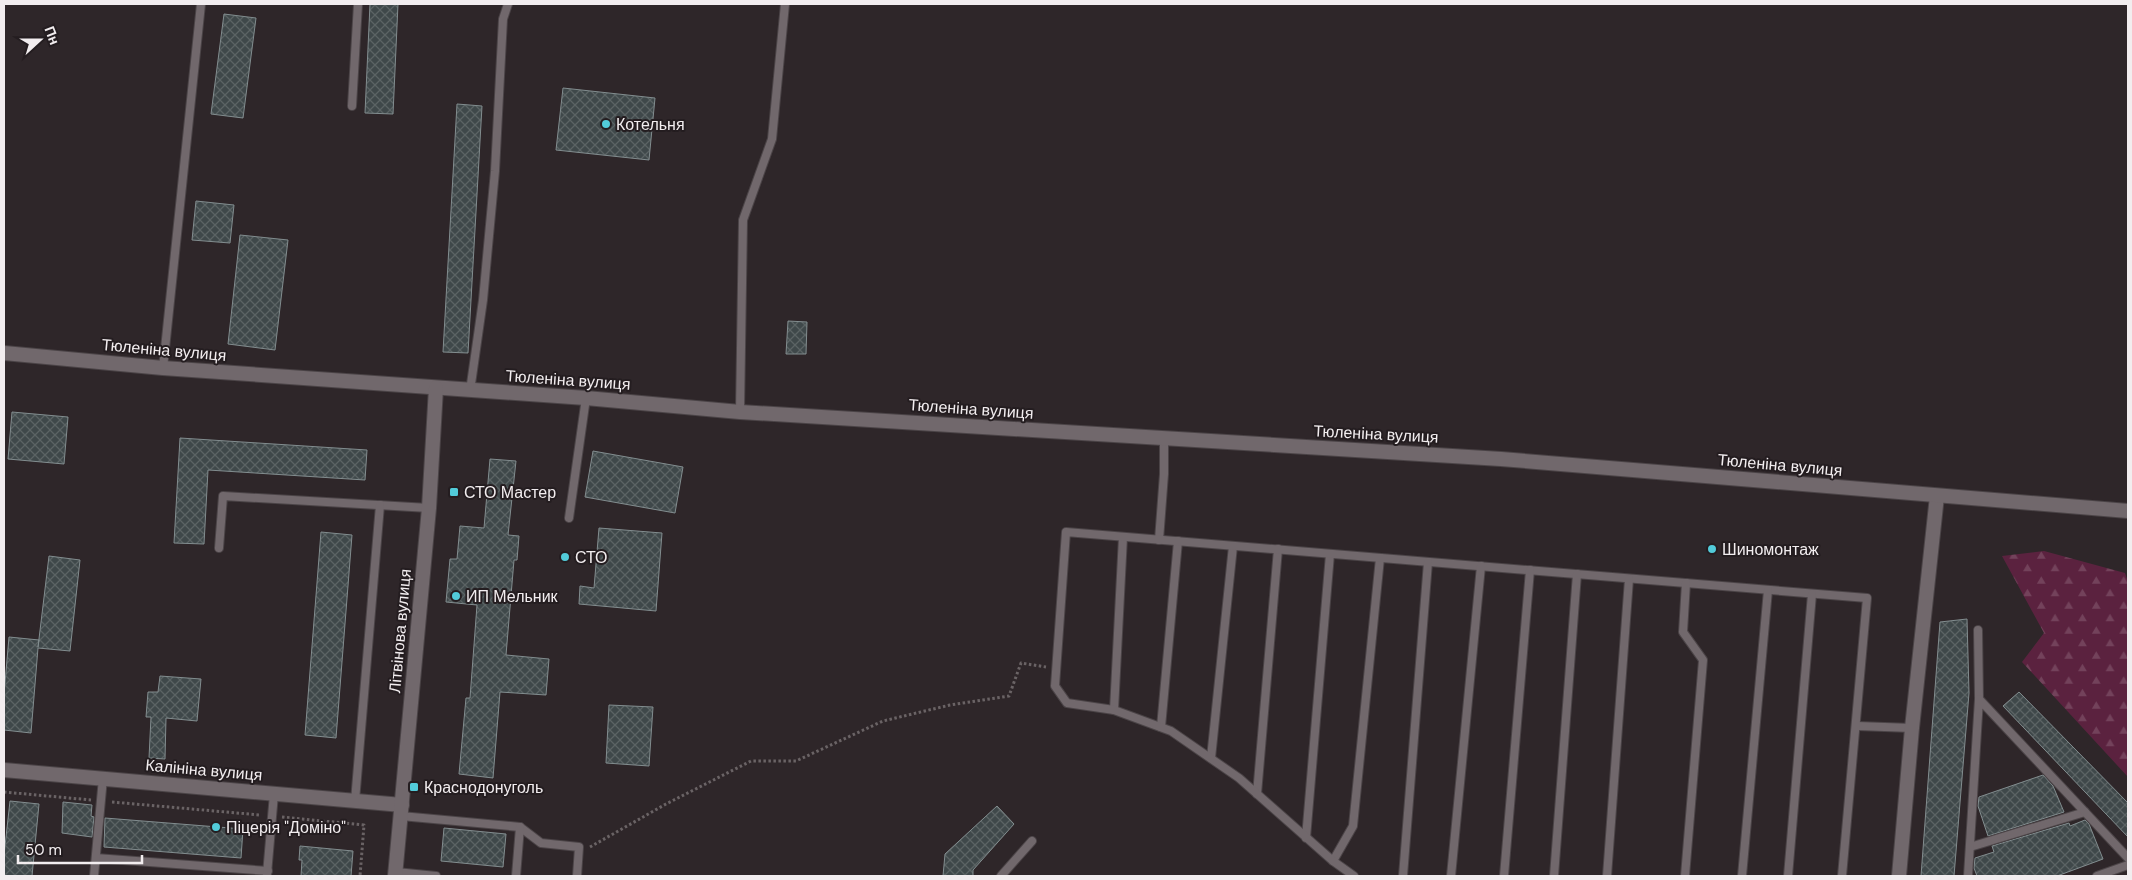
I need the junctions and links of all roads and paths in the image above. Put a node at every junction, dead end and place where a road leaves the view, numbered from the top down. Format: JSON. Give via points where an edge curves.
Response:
{"nodes":[{"id":1,"x":201,"y":4,"type":"edge"},
{"id":2,"x":358,"y":4,"type":"edge"},
{"id":3,"x":508,"y":4,"type":"edge"},
{"id":4,"x":785,"y":4,"type":"edge"},
{"id":5,"x":352,"y":106,"type":"dead end"},
{"id":6,"x":4,"y":353,"type":"edge"},
{"id":7,"x":163,"y":368,"type":"junction"},
{"id":8,"x":436,"y":388,"type":"junction"},
{"id":9,"x":470,"y":391,"type":"junction"},
{"id":10,"x":586,"y":398,"type":"junction"},
{"id":11,"x":740,"y":412,"type":"junction"},
{"id":12,"x":1164,"y":439,"type":"junction"},
{"id":13,"x":1937,"y":496,"type":"junction"},
{"id":14,"x":380,"y":505,"type":"junction"},
{"id":15,"x":429,"y":508,"type":"junction"},
{"id":16,"x":2128,"y":511,"type":"edge"},
{"id":17,"x":569,"y":518,"type":"dead end"},
{"id":18,"x":1124,"y":537,"type":"junction"},
{"id":19,"x":1160,"y":540,"type":"junction"},
{"id":20,"x":1178,"y":541,"type":"junction"},
{"id":21,"x":1232,"y":546,"type":"junction"},
{"id":22,"x":219,"y":548,"type":"dead end"},
{"id":23,"x":1278,"y":549,"type":"junction"},
{"id":24,"x":1330,"y":554,"type":"junction"},
{"id":25,"x":1380,"y":558,"type":"junction"},
{"id":26,"x":1428,"y":562,"type":"junction"},
{"id":27,"x":1481,"y":566,"type":"junction"},
{"id":28,"x":1530,"y":570,"type":"junction"},
{"id":29,"x":1577,"y":574,"type":"junction"},
{"id":30,"x":1630,"y":578,"type":"junction"},
{"id":31,"x":1686,"y":583,"type":"junction"},
{"id":32,"x":1768,"y":590,"type":"junction"},
{"id":33,"x":1812,"y":594,"type":"junction"},
{"id":34,"x":1978,"y":630,"type":"dead end"},
{"id":35,"x":1056,"y":669,"type":"junction"},
{"id":36,"x":1979,"y":699,"type":"junction"},
{"id":37,"x":1114,"y":710,"type":"junction"},
{"id":38,"x":1857,"y":726,"type":"junction"},
{"id":39,"x":1161,"y":728,"type":"junction"},
{"id":40,"x":1912,"y":728,"type":"junction"},
{"id":41,"x":1211,"y":758,"type":"junction"},
{"id":42,"x":4,"y":770,"type":"edge"},
{"id":43,"x":103,"y":778,"type":"junction"},
{"id":44,"x":4,"y":792,"type":"edge"},
{"id":45,"x":274,"y":794,"type":"junction"},
{"id":46,"x":1257,"y":794,"type":"junction"},
{"id":47,"x":101,"y":801,"type":"junction"},
{"id":48,"x":355,"y":801,"type":"junction"},
{"id":49,"x":401,"y":811,"type":"junction"},
{"id":50,"x":2085,"y":812,"type":"junction"},
{"id":51,"x":272,"y":816,"type":"junction"},
{"id":52,"x":520,"y":827,"type":"junction"},
{"id":53,"x":1306,"y":838,"type":"junction"},
{"id":54,"x":1032,"y":841,"type":"dead end"},
{"id":55,"x":1970,"y":847,"type":"junction"},
{"id":56,"x":588,"y":848,"type":"dead end"},
{"id":57,"x":96,"y":858,"type":"junction"},
{"id":58,"x":2128,"y":858,"type":"edge"},
{"id":59,"x":1333,"y":861,"type":"junction"},
{"id":60,"x":2128,"y":865,"type":"edge"},
{"id":61,"x":267,"y":874,"type":"edge"},
{"id":62,"x":396,"y":874,"type":"edge"},
{"id":63,"x":94,"y":876,"type":"edge"},
{"id":64,"x":360,"y":876,"type":"edge"},
{"id":65,"x":436,"y":876,"type":"edge"},
{"id":66,"x":516,"y":876,"type":"edge"},
{"id":67,"x":577,"y":876,"type":"edge"},
{"id":68,"x":1001,"y":876,"type":"edge"},
{"id":69,"x":1354,"y":876,"type":"edge"},
{"id":70,"x":1403,"y":876,"type":"edge"},
{"id":71,"x":1451,"y":876,"type":"edge"},
{"id":72,"x":1504,"y":876,"type":"edge"},
{"id":73,"x":1554,"y":876,"type":"edge"},
{"id":74,"x":1606,"y":876,"type":"edge"},
{"id":75,"x":1685,"y":876,"type":"edge"},
{"id":76,"x":1742,"y":876,"type":"edge"},
{"id":77,"x":1788,"y":876,"type":"edge"},
{"id":78,"x":1842,"y":876,"type":"edge"},
{"id":79,"x":1899,"y":876,"type":"edge"},
{"id":80,"x":1968,"y":876,"type":"edge"},
{"id":81,"x":2097,"y":876,"type":"edge"}],
"edges":[{"from":1,"to":7,"type":"lane"},
{"from":2,"to":5,"type":"lane"},
{"from":3,"to":9,"type":"lane","via":[[503,28],[483,300]]},
{"from":4,"to":11,"type":"lane","via":[[772,139],[743,220]]},
{"from":6,"to":7,"type":"street","name":"Тюленіна вулиця"},
{"from":7,"to":8,"type":"street","name":"Тюленіна вулиця"},
{"from":8,"to":9,"type":"street","name":"Тюленіна вулиця"},
{"from":8,"to":15,"type":"street","name":"Літвінова вулиця"},
{"from":9,"to":10,"type":"street","name":"Тюленіна вулиця"},
{"from":10,"to":11,"type":"street","name":"Тюленіна вулиця"},
{"from":10,"to":17,"type":"lane"},
{"from":11,"to":12,"type":"street","name":"Тюленіна вулиця"},
{"from":12,"to":13,"type":"street","name":"Тюленіна вулиця","via":[[1501,459]]},
{"from":12,"to":19,"type":"lane"},
{"from":13,"to":16,"type":"street","name":"Тюленіна вулиця"},
{"from":13,"to":40,"type":"street"},
{"from":14,"to":15,"type":"lane"},
{"from":14,"to":22,"type":"lane","via":[[223,496]]},
{"from":14,"to":48,"type":"lane"},
{"from":15,"to":49,"type":"street","name":"Літвінова вулиця"},
{"from":18,"to":19,"type":"lane"},
{"from":18,"to":35,"type":"lane","via":[[1066,532]]},
{"from":18,"to":37,"type":"lane"},
{"from":19,"to":20,"type":"lane"},
{"from":20,"to":21,"type":"lane"},
{"from":20,"to":39,"type":"lane"},
{"from":21,"to":23,"type":"lane"},
{"from":21,"to":41,"type":"lane"},
{"from":23,"to":24,"type":"lane"},
{"from":23,"to":46,"type":"lane"},
{"from":24,"to":25,"type":"lane"},
{"from":24,"to":53,"type":"lane"},
{"from":25,"to":26,"type":"lane"},
{"from":25,"to":59,"type":"lane","via":[[1354,826]]},
{"from":26,"to":27,"type":"lane"},
{"from":26,"to":70,"type":"lane"},
{"from":27,"to":28,"type":"lane"},
{"from":27,"to":71,"type":"lane"},
{"from":28,"to":29,"type":"lane"},
{"from":28,"to":72,"type":"lane"},
{"from":29,"to":30,"type":"lane"},
{"from":29,"to":73,"type":"lane"},
{"from":30,"to":31,"type":"lane"},
{"from":30,"to":74,"type":"lane"},
{"from":31,"to":32,"type":"lane"},
{"from":31,"to":75,"type":"lane","via":[[1683,632],[1703,660]]},
{"from":32,"to":33,"type":"lane"},
{"from":32,"to":76,"type":"lane"},
{"from":33,"to":38,"type":"lane","via":[[1867,598]]},
{"from":33,"to":77,"type":"lane"},
{"from":34,"to":36,"type":"lane"},
{"from":35,"to":37,"type":"lane","via":[[1054,686],[1067,703]]},
{"from":35,"to":56,"type":"path","via":[[1021,664],[1009,696],[950,705],[883,721],[796,761],[751,761]]},
{"from":36,"to":50,"type":"lane"},
{"from":36,"to":55,"type":"lane"},
{"from":37,"to":39,"type":"lane"},
{"from":38,"to":40,"type":"lane"},
{"from":38,"to":78,"type":"lane"},
{"from":39,"to":41,"type":"lane","via":[[1171,731]]},
{"from":40,"to":79,"type":"street"},
{"from":41,"to":46,"type":"lane"},
{"from":42,"to":43,"type":"street","name":"Калініна вулиця"},
{"from":43,"to":45,"type":"street","name":"Калініна вулиця"},
{"from":43,"to":47,"type":"lane"},
{"from":44,"to":47,"type":"path"},
{"from":45,"to":48,"type":"street","name":"Калініна вулиця"},
{"from":45,"to":51,"type":"lane"},
{"from":46,"to":53,"type":"lane"},
{"from":47,"to":51,"type":"path"},
{"from":47,"to":57,"type":"lane"},
{"from":48,"to":49,"type":"street","name":"Калініна вулиця"},
{"from":49,"to":52,"type":"lane"},
{"from":49,"to":62,"type":"street","name":"Літвінова вулиця"},
{"from":50,"to":55,"type":"lane"},
{"from":50,"to":58,"type":"lane"},
{"from":51,"to":61,"type":"lane"},
{"from":51,"to":64,"type":"path","via":[[364,825]]},
{"from":52,"to":66,"type":"lane"},
{"from":52,"to":67,"type":"lane","via":[[541,844],[578,847]]},
{"from":53,"to":59,"type":"lane"},
{"from":54,"to":68,"type":"lane"},
{"from":55,"to":80,"type":"lane"},
{"from":57,"to":61,"type":"lane"},
{"from":57,"to":63,"type":"lane"},
{"from":59,"to":69,"type":"lane"},
{"from":60,"to":81,"type":"lane"},
{"from":62,"to":65,"type":"lane"}]}
